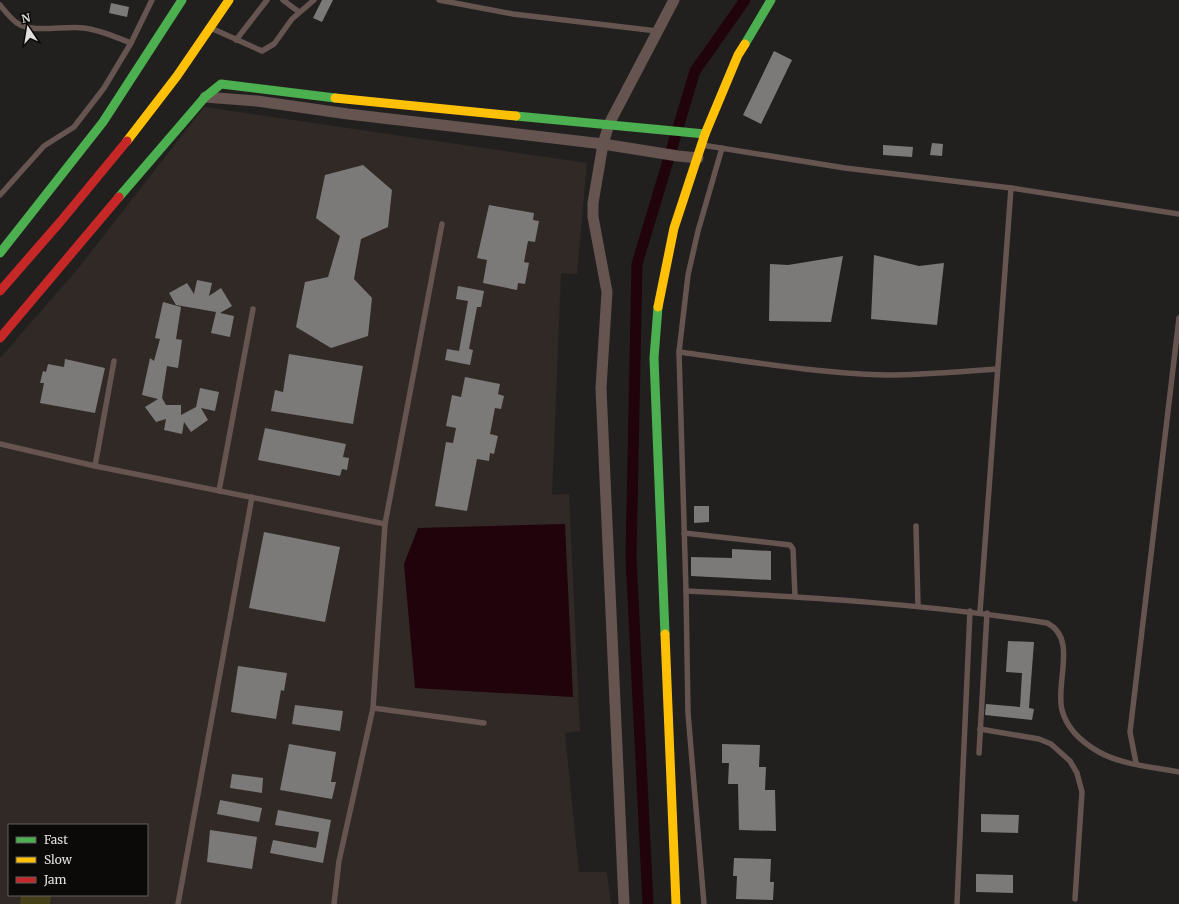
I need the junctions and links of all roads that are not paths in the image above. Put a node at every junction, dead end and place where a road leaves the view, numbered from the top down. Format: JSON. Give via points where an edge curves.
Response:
{"nodes":[{"id":1,"x":152,"y":0,"type":"edge"},
{"id":2,"x":182,"y":0,"type":"edge"},
{"id":3,"x":229,"y":0,"type":"edge"},
{"id":4,"x":267,"y":0,"type":"edge"},
{"id":5,"x":283,"y":0,"type":"edge"},
{"id":6,"x":314,"y":0,"type":"edge"},
{"id":7,"x":439,"y":0,"type":"edge"},
{"id":8,"x":674,"y":0,"type":"edge"},
{"id":9,"x":771,"y":0,"type":"edge"},
{"id":10,"x":0,"y":5,"type":"edge"},
{"id":11,"x":298,"y":12,"type":"junction"},
{"id":12,"x":211,"y":28,"type":"junction"},
{"id":13,"x":657,"y":30,"type":"junction"},
{"id":14,"x":236,"y":40,"type":"junction"},
{"id":15,"x":131,"y":44,"type":"junction"},
{"id":16,"x":205,"y":97,"type":"junction"},
{"id":17,"x":614,"y":124,"type":"junction"},
{"id":18,"x":705,"y":134,"type":"junction"},
{"id":19,"x":608,"y":145,"type":"junction"},
{"id":20,"x":702,"y":145,"type":"junction"},
{"id":21,"x":722,"y":148,"type":"junction"},
{"id":22,"x":698,"y":158,"type":"junction"},
{"id":23,"x":1010,"y":188,"type":"junction"},
{"id":24,"x":0,"y":195,"type":"edge"},
{"id":25,"x":1179,"y":214,"type":"edge"},
{"id":26,"x":442,"y":224,"type":"dead end"},
{"id":27,"x":0,"y":252,"type":"edge"},
{"id":28,"x":0,"y":291,"type":"edge"},
{"id":29,"x":253,"y":309,"type":"dead end"},
{"id":30,"x":1179,"y":318,"type":"edge"},
{"id":31,"x":0,"y":338,"type":"edge"},
{"id":32,"x":679,"y":352,"type":"junction"},
{"id":33,"x":114,"y":361,"type":"dead end"},
{"id":34,"x":997,"y":368,"type":"junction"},
{"id":35,"x":0,"y":444,"type":"edge"},
{"id":36,"x":95,"y":466,"type":"junction"},
{"id":37,"x":219,"y":491,"type":"junction"},
{"id":38,"x":252,"y":497,"type":"junction"},
{"id":39,"x":385,"y":524,"type":"junction"},
{"id":40,"x":916,"y":526,"type":"dead end"},
{"id":41,"x":684,"y":533,"type":"junction"},
{"id":42,"x":686,"y":591,"type":"junction"},
{"id":43,"x":795,"y":596,"type":"junction"},
{"id":44,"x":918,"y":606,"type":"junction"},
{"id":45,"x":970,"y":611,"type":"junction"},
{"id":46,"x":980,"y":612,"type":"junction"},
{"id":47,"x":987,"y":613,"type":"junction"},
{"id":48,"x":373,"y":708,"type":"junction"},
{"id":49,"x":484,"y":722,"type":"dead end"},
{"id":50,"x":980,"y":729,"type":"junction"},
{"id":51,"x":979,"y":753,"type":"dead end"},
{"id":52,"x":1136,"y":763,"type":"junction"},
{"id":53,"x":1179,"y":772,"type":"edge"},
{"id":54,"x":1075,"y":899,"type":"dead end"},
{"id":55,"x":178,"y":904,"type":"edge"},
{"id":56,"x":334,"y":904,"type":"edge"},
{"id":57,"x":624,"y":904,"type":"edge"},
{"id":58,"x":676,"y":904,"type":"edge"},
{"id":59,"x":704,"y":904,"type":"edge"},
{"id":60,"x":957,"y":904,"type":"edge"}],
"edges":[{"from":1,"to":15,"type":"lane"},
{"from":2,"to":27,"type":"main road","via":[[104,122]]},
{"from":3,"to":12,"type":"main road"},
{"from":4,"to":14,"type":"lane"},
{"from":5,"to":11,"type":"lane"},
{"from":6,"to":11,"type":"lane"},
{"from":7,"to":13,"type":"lane","via":[[513,14]]},
{"from":8,"to":13,"type":"street"},
{"from":9,"to":18,"type":"main road","via":[[738,55]]},
{"from":10,"to":15,"type":"lane","via":[[22,26],[83,28],[101,31]]},
{"from":11,"to":14,"type":"lane","via":[[274,44],[262,52]]},
{"from":12,"to":14,"type":"lane"},
{"from":12,"to":28,"type":"main road","via":[[134,134]]},
{"from":13,"to":17,"type":"street"},
{"from":15,"to":24,"type":"lane","via":[[104,88],[74,127],[44,146]]},
{"from":16,"to":17,"type":"main road","via":[[221,84],[359,101]]},
{"from":16,"to":19,"type":"street","via":[[256,101]]},
{"from":16,"to":31,"type":"main road"},
{"from":17,"to":18,"type":"main road"},
{"from":17,"to":19,"type":"street"},
{"from":18,"to":20,"type":"main road"},
{"from":19,"to":22,"type":"street"},
{"from":19,"to":57,"type":"street","via":[[593,203],[593,217],[607,292],[601,388]]},
{"from":20,"to":21,"type":"lane"},
{"from":20,"to":22,"type":"main road"},
{"from":21,"to":23,"type":"lane","via":[[844,168]]},
{"from":21,"to":32,"type":"lane","via":[[688,276]]},
{"from":22,"to":58,"type":"main road","via":[[674,228],[658,304],[654,358]]},
{"from":23,"to":25,"type":"lane"},
{"from":23,"to":34,"type":"lane"},
{"from":26,"to":39,"type":"lane"},
{"from":29,"to":37,"type":"lane"},
{"from":30,"to":52,"type":"lane","via":[[1130,732]]},
{"from":32,"to":34,"type":"lane","via":[[797,368],[884,374],[928,374]]},
{"from":32,"to":41,"type":"lane"},
{"from":33,"to":36,"type":"lane"},
{"from":34,"to":46,"type":"lane"},
{"from":35,"to":36,"type":"lane"},
{"from":36,"to":37,"type":"lane"},
{"from":37,"to":38,"type":"lane"},
{"from":38,"to":39,"type":"lane"},
{"from":38,"to":55,"type":"lane"},
{"from":39,"to":48,"type":"lane"},
{"from":40,"to":44,"type":"lane"},
{"from":41,"to":42,"type":"lane"},
{"from":41,"to":43,"type":"lane","via":[[790,545],[793,549]]},
{"from":42,"to":43,"type":"lane"},
{"from":42,"to":59,"type":"lane","via":[[688,713]]},
{"from":43,"to":44,"type":"lane"},
{"from":44,"to":45,"type":"lane"},
{"from":45,"to":46,"type":"lane"},
{"from":45,"to":60,"type":"lane"},
{"from":46,"to":47,"type":"lane"},
{"from":47,"to":50,"type":"lane"},
{"from":47,"to":52,"type":"lane","via":[[1047,622],[1057,629],[1063,639],[1061,706],[1070,727],[1077,736],[1101,753],[1114,759]]},
{"from":48,"to":49,"type":"lane"},
{"from":48,"to":56,"type":"lane","via":[[339,862]]},
{"from":50,"to":51,"type":"lane"},
{"from":50,"to":54,"type":"lane","via":[[1039,739],[1051,744],[1070,761],[1077,773],[1082,792]]},
{"from":52,"to":53,"type":"lane"}]}
